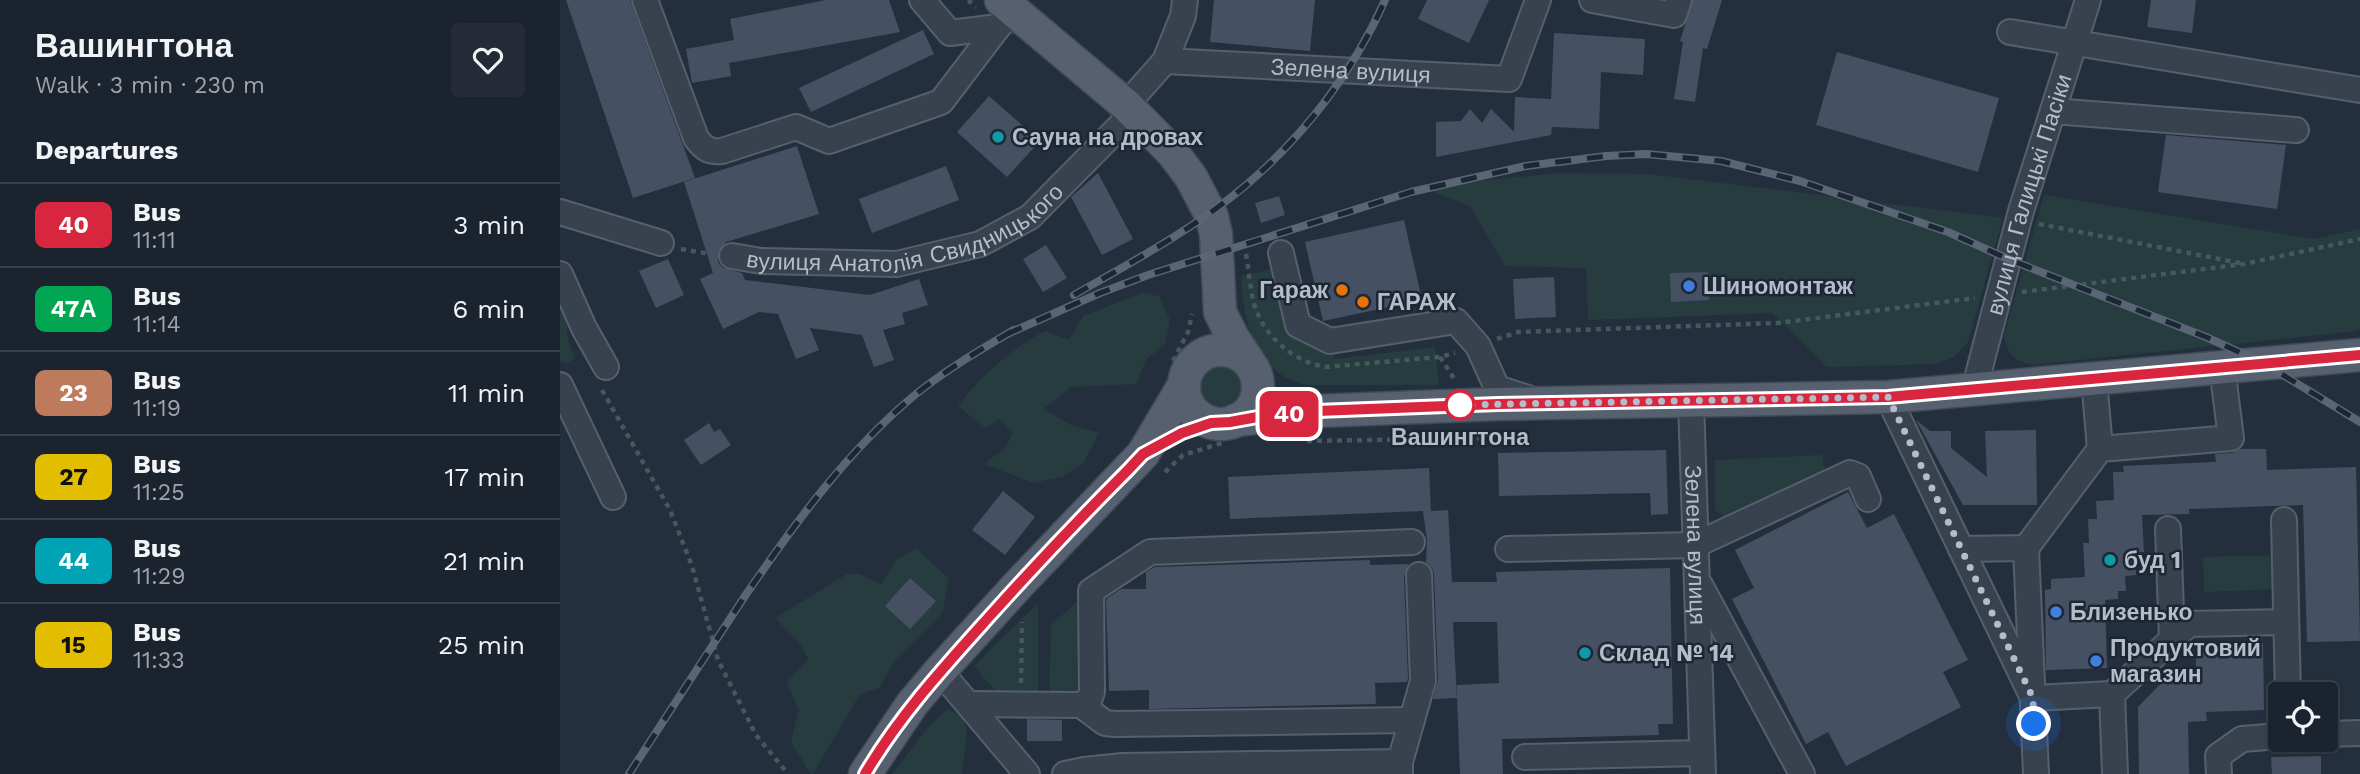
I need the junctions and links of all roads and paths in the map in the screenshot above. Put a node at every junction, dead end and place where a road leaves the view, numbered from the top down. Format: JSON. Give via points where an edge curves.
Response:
{"nodes":[{"id":1,"x":645,"y":0,"type":"edge"},
{"id":2,"x":922,"y":0,"type":"edge"},
{"id":3,"x":968,"y":0,"type":"edge"},
{"id":4,"x":1185,"y":0,"type":"edge"},
{"id":5,"x":1538,"y":0,"type":"edge"},
{"id":6,"x":1592,"y":0,"type":"edge"},
{"id":7,"x":1679,"y":0,"type":"edge"},
{"id":8,"x":2088,"y":0,"type":"edge"},
{"id":9,"x":1004,"y":12,"type":"edge"},
{"id":10,"x":2010,"y":32,"type":"dead end"},
{"id":11,"x":2074,"y":43,"type":"junction"},
{"id":12,"x":1165,"y":61,"type":"junction"},
{"id":13,"x":2360,"y":90,"type":"edge"},
{"id":14,"x":1126,"y":105,"type":"junction"},
{"id":15,"x":2053,"y":111,"type":"junction"},
{"id":16,"x":2296,"y":130,"type":"dead end"},
{"id":17,"x":560,"y":212,"type":"edge"},
{"id":18,"x":2019,"y":220,"type":"junction"},
{"id":19,"x":2360,"y":239,"type":"edge"},
{"id":20,"x":661,"y":243,"type":"joint"},
{"id":21,"x":1281,"y":253,"type":"dead end"},
{"id":22,"x":732,"y":256,"type":"joint"},
{"id":23,"x":2244,"y":264,"type":"junction"},
{"id":24,"x":560,"y":274,"type":"edge"},
{"id":25,"x":1997,"y":295,"type":"junction"},
{"id":26,"x":1207,"y":308,"type":"junction"},
{"id":27,"x":1478,"y":346,"type":"junction"},
{"id":28,"x":2360,"y":355,"type":"edge"},
{"id":29,"x":2222,"y":367,"type":"junction"},
{"id":30,"x":1184,"y":370,"type":"junction"},
{"id":31,"x":1254,"y":371,"type":"junction"},
{"id":32,"x":603,"y":377,"type":"joint"},
{"id":33,"x":2094,"y":379,"type":"junction"},
{"id":34,"x":560,"y":385,"type":"edge"},
{"id":35,"x":1459,"y":387,"type":"dead end"},
{"id":36,"x":1974,"y":390,"type":"junction"},
{"id":37,"x":1888,"y":397,"type":"junction"},
{"id":38,"x":1691,"y":400,"type":"junction"},
{"id":39,"x":1542,"y":403,"type":"junction"},
{"id":40,"x":1317,"y":411,"type":"junction"},
{"id":41,"x":1224,"y":421,"type":"junction"},
{"id":42,"x":2100,"y":449,"type":"junction"},
{"id":43,"x":1143,"y":454,"type":"junction"},
{"id":44,"x":613,"y":497,"type":"dead end"},
{"id":45,"x":1868,"y":499,"type":"dead end"},
{"id":46,"x":2284,"y":520,"type":"dead end"},
{"id":47,"x":2168,"y":529,"type":"dead end"},
{"id":48,"x":1412,"y":542,"type":"dead end"},
{"id":49,"x":1695,"y":545,"type":"junction"},
{"id":50,"x":2026,"y":548,"type":"junction"},
{"id":51,"x":1961,"y":549,"type":"junction"},
{"id":52,"x":1508,"y":550,"type":"dead end"},
{"id":53,"x":1419,"y":575,"type":"dead end"},
{"id":54,"x":1696,"y":578,"type":"junction"},
{"id":55,"x":2286,"y":622,"type":"junction"},
{"id":56,"x":2172,"y":640,"type":"junction"},
{"id":57,"x":940,"y":671,"type":"junction"},
{"id":58,"x":2288,"y":682,"type":"edge"},
{"id":59,"x":2112,"y":694,"type":"junction"},
{"id":60,"x":2033,"y":698,"type":"junction"},
{"id":61,"x":968,"y":704,"type":"junction"},
{"id":62,"x":1082,"y":705,"type":"junction"},
{"id":63,"x":1412,"y":720,"type":"junction"},
{"id":64,"x":2360,"y":733,"type":"edge"},
{"id":65,"x":2338,"y":734,"type":"edge"},
{"id":66,"x":2268,"y":737,"type":"edge"},
{"id":67,"x":1525,"y":757,"type":"dead end"},
{"id":68,"x":1702,"y":763,"type":"edge"},
{"id":69,"x":1400,"y":768,"type":"edge"},
{"id":70,"x":1026,"y":771,"type":"edge"},
{"id":71,"x":1074,"y":773,"type":"edge"},
{"id":72,"x":788,"y":774,"type":"edge"},
{"id":73,"x":865,"y":774,"type":"edge"},
{"id":74,"x":1802,"y":774,"type":"edge"},
{"id":75,"x":2036,"y":774,"type":"edge"},
{"id":76,"x":2115,"y":774,"type":"edge"},
{"id":77,"x":2219,"y":774,"type":"edge"}],
"edges":[{"from":1,"to":9,"type":"street","via":[[696,138],[711,151],[796,127],[829,141],[942,102]]},
{"from":2,"to":9,"type":"street","via":[[950,33]]},
{"from":3,"to":9,"type":"path"},
{"from":4,"to":12,"type":"street"},
{"from":5,"to":12,"type":"street","name":"Зелена вулиця","via":[[1509,79]]},
{"from":6,"to":7,"type":"street","via":[[1674,15]]},
{"from":8,"to":11,"type":"street","name":"вулиця Галицькі Пасіки"},
{"from":9,"to":14,"type":"main road"},
{"from":10,"to":11,"type":"street"},
{"from":11,"to":13,"type":"street"},
{"from":11,"to":15,"type":"street","name":"вулиця Галицькі Пасіки"},
{"from":12,"to":14,"type":"street"},
{"from":14,"to":22,"type":"street","name":"вулиця Анатолія Свидницького","via":[[1124,122],[1030,217],[980,244],[897,264],[761,261]]},
{"from":14,"to":26,"type":"main road","via":[[1185,169],[1212,217],[1218,252]]},
{"from":15,"to":16,"type":"street"},
{"from":15,"to":18,"type":"street","name":"вулиця Галицькі Пасіки"},
{"from":17,"to":20,"type":"street"},
{"from":18,"to":23,"type":"path"},
{"from":18,"to":25,"type":"street","name":"вулиця Галицькі Пасіки"},
{"from":19,"to":23,"type":"path"},
{"from":20,"to":22,"type":"path","name":"вулиця Анатолія Свидницького"},
{"from":21,"to":27,"type":"street","via":[[1298,325],[1330,341],[1456,321]]},
{"from":23,"to":25,"type":"path"},
{"from":24,"to":32,"type":"street"},
{"from":25,"to":27,"type":"path","via":[[1778,323],[1518,332]]},
{"from":25,"to":36,"type":"street","name":"вулиця Галицькі Пасіки"},
{"from":26,"to":30,"type":"main road"},
{"from":26,"to":30,"type":"path","via":[[1188,332]]},
{"from":26,"to":31,"type":"main road"},
{"from":27,"to":35,"type":"path","via":[[1440,357]]},
{"from":27,"to":39,"type":"street","via":[[1497,388]]},
{"from":28,"to":29,"type":"main road"},
{"from":29,"to":33,"type":"main road"},
{"from":29,"to":42,"type":"street","via":[[2231,438]]},
{"from":30,"to":31,"type":"main road","via":[[1209,352],[1223,351],[1235,352]]},
{"from":30,"to":41,"type":"main road","via":[[1185,397],[1191,408],[1200,417]]},
{"from":30,"to":43,"type":"main road"},
{"from":31,"to":40,"type":"main road","via":[[1274,391]]},
{"from":31,"to":41,"type":"main road","via":[[1255,404],[1247,413]]},
{"from":32,"to":72,"type":"path","via":[[670,510],[692,566],[718,660],[756,735]]},
{"from":33,"to":36,"type":"main road"},
{"from":33,"to":42,"type":"street"},
{"from":34,"to":44,"type":"street"},
{"from":36,"to":37,"type":"main road"},
{"from":37,"to":38,"type":"main road"},
{"from":37,"to":51,"type":"street"},
{"from":38,"to":39,"type":"main road"},
{"from":38,"to":49,"type":"street","name":"Зелена вулиця"},
{"from":39,"to":40,"type":"main road"},
{"from":40,"to":41,"type":"main road"},
{"from":41,"to":43,"type":"main road","via":[[1182,433]]},
{"from":42,"to":50,"type":"street"},
{"from":43,"to":57,"type":"main road"},
{"from":45,"to":49,"type":"street","via":[[1858,476],[1850,474]]},
{"from":46,"to":55,"type":"street"},
{"from":47,"to":56,"type":"street"},
{"from":48,"to":62,"type":"street","via":[[1150,552],[1091,591],[1092,692]]},
{"from":49,"to":52,"type":"street"},
{"from":49,"to":54,"type":"street","name":"Зелена вулиця"},
{"from":50,"to":51,"type":"street"},
{"from":50,"to":60,"type":"street"},
{"from":51,"to":60,"type":"street"},
{"from":53,"to":63,"type":"street","via":[[1423,681]]},
{"from":54,"to":68,"type":"street","name":"Зелена вулиця"},
{"from":54,"to":74,"type":"street"},
{"from":55,"to":56,"type":"street","via":[[2189,624]]},
{"from":55,"to":58,"type":"street"},
{"from":56,"to":59,"type":"street"},
{"from":57,"to":61,"type":"street"},
{"from":57,"to":73,"type":"main road"},
{"from":59,"to":60,"type":"street"},
{"from":59,"to":76,"type":"street"},
{"from":60,"to":75,"type":"street"},
{"from":61,"to":62,"type":"street"},
{"from":61,"to":70,"type":"street"},
{"from":62,"to":63,"type":"street","via":[[1105,723],[1115,724]]},
{"from":63,"to":69,"type":"street"},
{"from":64,"to":65,"type":"street"},
{"from":66,"to":77,"type":"street","via":[[2242,739],[2218,756]]},
{"from":67,"to":68,"type":"street"},
{"from":69,"to":71,"type":"street","via":[[1123,766]]},
{"from":70,"to":71,"type":"street"}]}
